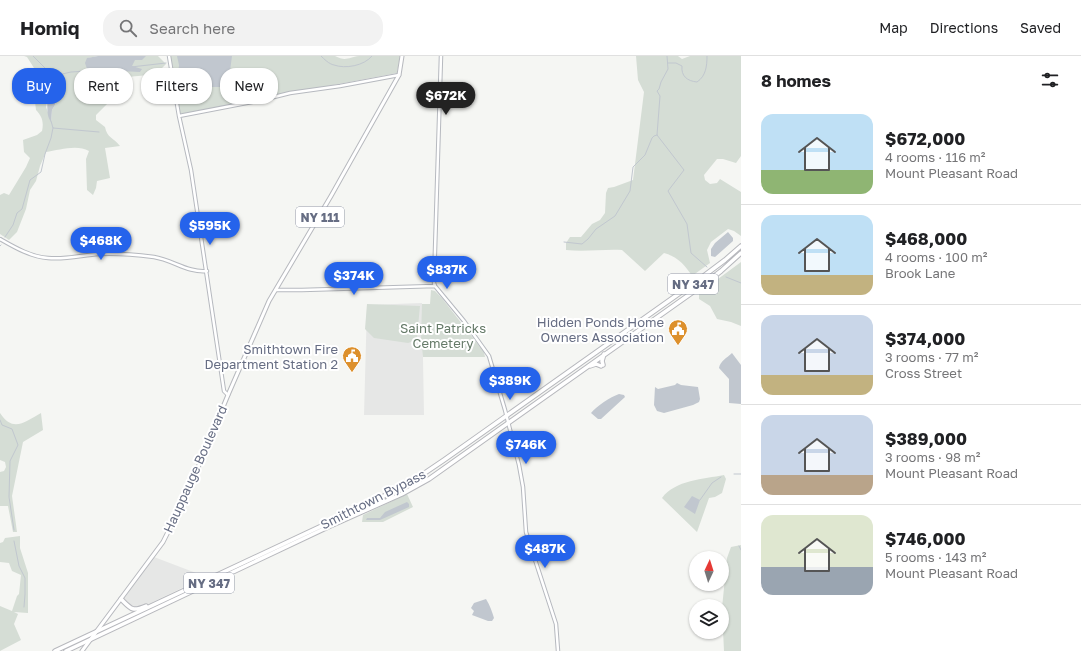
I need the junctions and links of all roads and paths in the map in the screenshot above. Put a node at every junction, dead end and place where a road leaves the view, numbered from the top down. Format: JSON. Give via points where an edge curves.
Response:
{"nodes":[{"id":1,"x":169,"y":56,"type":"edge"},
{"id":2,"x":402,"y":56,"type":"edge"},
{"id":3,"x":441,"y":56,"type":"edge"},
{"id":4,"x":399,"y":75,"type":"junction"},
{"id":5,"x":179,"y":116,"type":"junction"},
{"id":6,"x":0,"y":239,"type":"edge"},
{"id":7,"x":741,"y":246,"type":"edge"},
{"id":8,"x":741,"y":253,"type":"edge"},
{"id":9,"x":207,"y":271,"type":"junction"},
{"id":10,"x":435,"y":286,"type":"junction"},
{"id":11,"x":276,"y":290,"type":"junction"},
{"id":12,"x":605,"y":354,"type":"junction"},
{"id":13,"x":585,"y":368,"type":"junction"},
{"id":14,"x":228,"y":395,"type":"junction"},
{"id":15,"x":507,"y":416,"type":"junction"},
{"id":16,"x":509,"y":423,"type":"junction"},
{"id":17,"x":121,"y":599,"type":"junction"},
{"id":18,"x":156,"y":604,"type":"junction"},
{"id":19,"x":98,"y":630,"type":"junction"},
{"id":20,"x":91,"y":640,"type":"junction"},
{"id":21,"x":55,"y":651,"type":"edge"},
{"id":22,"x":66,"y":651,"type":"edge"},
{"id":23,"x":82,"y":651,"type":"edge"},
{"id":24,"x":558,"y":651,"type":"edge"}],
"edges":[{"from":1,"to":5,"type":"street"},
{"from":2,"to":4,"type":"main road","number":"NY 111"},
{"from":3,"to":10,"type":"street"},
{"from":4,"to":5,"type":"street","via":[[290,93]]},
{"from":4,"to":11,"type":"main road","number":"NY 111"},
{"from":5,"to":9,"type":"street","via":[[191,170]]},
{"from":6,"to":9,"type":"street","via":[[46,258],[121,254],[154,257],[193,271]]},
{"from":7,"to":15,"type":"highway","name":"Smithtown Bypass","number":"NY 347","via":[[710,272]]},
{"from":8,"to":12,"type":"highway","name":"Smithtown Bypass","number":"NY 347","via":[[708,281]]},
{"from":9,"to":14,"type":"street","via":[[224,391]]},
{"from":10,"to":11,"type":"street"},
{"from":10,"to":15,"type":"street","via":[[489,354]]},
{"from":11,"to":14,"type":"main road","name":"Hauppauge Boulevard","number":"NY 111"},
{"from":12,"to":13,"type":"highway","name":"Smithtown Bypass","number":"NY 347"},
{"from":12,"to":13,"type":"highway","via":[[602,366],[596,364]]},
{"from":13,"to":16,"type":"highway","name":"Smithtown Bypass","number":"NY 347"},
{"from":14,"to":17,"type":"main road","name":"Hauppauge Boulevard","number":"NY 111","via":[[187,494],[163,542]]},
{"from":15,"to":16,"type":"street"},
{"from":15,"to":18,"type":"highway","name":"Smithtown Bypass","number":"NY 347","via":[[406,485]]},
{"from":16,"to":20,"type":"highway","name":"Smithtown Bypass","number":"NY 347","via":[[409,490]]},
{"from":16,"to":24,"type":"street","via":[[521,478],[526,532],[556,624]]},
{"from":17,"to":18,"type":"highway","via":[[136,610]]},
{"from":17,"to":19,"type":"main road","name":"Hauppauge Boulevard","number":"NY 111"},
{"from":18,"to":19,"type":"highway","name":"Smithtown Bypass","number":"NY 347"},
{"from":19,"to":20,"type":"main road","name":"Hauppauge Boulevard","number":"NY 111"},
{"from":19,"to":21,"type":"highway","name":"Smithtown Bypass","number":"NY 347"},
{"from":20,"to":22,"type":"highway","name":"Smithtown Bypass","number":"NY 347"},
{"from":20,"to":23,"type":"main road","name":"Hauppauge Boulevard","number":"NY 111"}]}
